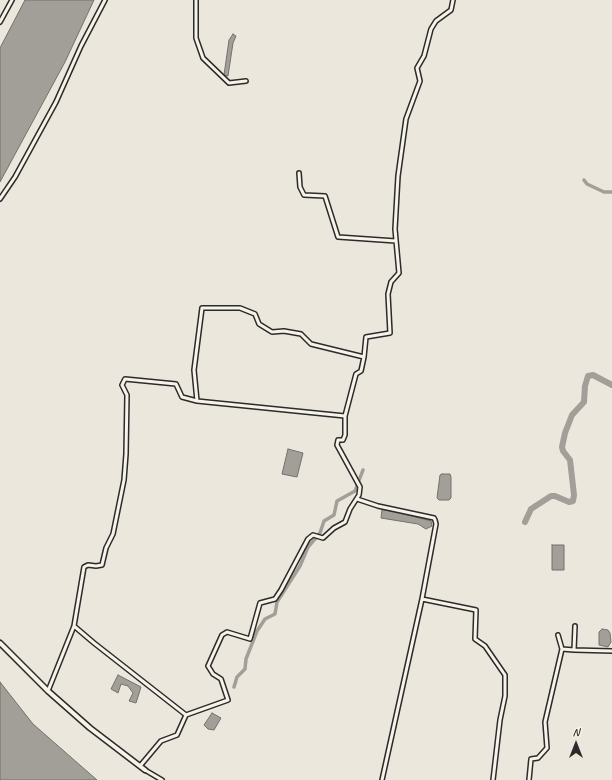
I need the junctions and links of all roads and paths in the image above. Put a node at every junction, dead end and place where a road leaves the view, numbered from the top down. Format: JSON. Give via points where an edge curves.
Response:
{"nodes":[{"id":1,"x":12,"y":0,"type":"edge"},
{"id":2,"x":105,"y":0,"type":"edge"},
{"id":3,"x":196,"y":0,"type":"edge"},
{"id":4,"x":453,"y":0,"type":"edge"},
{"id":5,"x":0,"y":12,"type":"edge"},
{"id":6,"x":4,"y":14,"type":"junction"},
{"id":7,"x":0,"y":22,"type":"edge"},
{"id":8,"x":246,"y":81,"type":"dead end"},
{"id":9,"x":299,"y":173,"type":"dead end"},
{"id":10,"x":0,"y":199,"type":"edge"},
{"id":11,"x":396,"y":241,"type":"junction"},
{"id":12,"x":364,"y":357,"type":"junction"},
{"id":13,"x":197,"y":401,"type":"junction"},
{"id":14,"x":345,"y":416,"type":"junction"},
{"id":15,"x":357,"y":499,"type":"junction"},
{"id":16,"x":422,"y":599,"type":"junction"},
{"id":17,"x":74,"y":626,"type":"junction"},
{"id":18,"x":575,"y":626,"type":"dead end"},
{"id":19,"x":558,"y":635,"type":"dead end"},
{"id":20,"x":0,"y":643,"type":"edge"},
{"id":21,"x":562,"y":649,"type":"junction"},
{"id":22,"x":574,"y":650,"type":"junction"},
{"id":23,"x":612,"y":651,"type":"edge"},
{"id":24,"x":48,"y":691,"type":"junction"},
{"id":25,"x":186,"y":715,"type":"junction"},
{"id":26,"x":140,"y":766,"type":"junction"},
{"id":27,"x":145,"y":770,"type":"joint"},
{"id":28,"x":162,"y":780,"type":"edge"},
{"id":29,"x":382,"y":780,"type":"edge"},
{"id":30,"x":493,"y":780,"type":"edge"},
{"id":31,"x":529,"y":780,"type":"edge"}],
"edges":[{"from":1,"to":6,"type":"street"},
{"from":2,"to":10,"type":"street","via":[[56,102]]},
{"from":3,"to":8,"type":"street","via":[[196,38],[203,58],[229,83]]},
{"from":4,"to":11,"type":"street","via":[[451,10],[430,29],[424,56],[417,68],[420,81],[406,119],[398,176]]},
{"from":5,"to":6,"type":"street"},
{"from":6,"to":7,"type":"street"},
{"from":9,"to":11,"type":"street","via":[[300,187],[304,195],[325,196],[338,237]]},
{"from":11,"to":12,"type":"street","via":[[399,273],[391,282],[388,294],[390,333],[366,337]]},
{"from":12,"to":13,"type":"street","via":[[311,344],[301,334],[272,332],[259,324],[254,314],[240,308],[202,308],[194,370]]},
{"from":12,"to":14,"type":"street","via":[[361,371],[356,374]]},
{"from":13,"to":14,"type":"street"},
{"from":13,"to":17,"type":"street","via":[[182,397],[176,384],[125,379],[122,385],[127,395],[126,454],[113,534],[102,564],[84,567]]},
{"from":14,"to":15,"type":"street","via":[[345,435],[343,440],[338,440],[337,445],[360,487]]},
{"from":15,"to":16,"type":"street","via":[[436,520]]},
{"from":15,"to":25,"type":"street","via":[[345,522],[321,538],[312,535],[308,539],[275,599],[260,603],[250,639],[228,632],[222,636],[208,666],[213,674],[220,678],[228,700]]},
{"from":16,"to":29,"type":"street"},
{"from":16,"to":30,"type":"street","via":[[476,610],[475,639],[485,646],[505,675],[505,696]]},
{"from":17,"to":24,"type":"street"},
{"from":17,"to":25,"type":"street"},
{"from":18,"to":22,"type":"street"},
{"from":19,"to":21,"type":"street"},
{"from":20,"to":24,"type":"street"},
{"from":21,"to":22,"type":"street"},
{"from":21,"to":31,"type":"street","via":[[546,722],[547,748],[538,758],[531,760]]},
{"from":22,"to":23,"type":"street"},
{"from":24,"to":26,"type":"street","via":[[90,728]]},
{"from":25,"to":26,"type":"street","via":[[177,735],[161,741]]},
{"from":26,"to":27,"type":"street"},
{"from":27,"to":28,"type":"street"}]}
